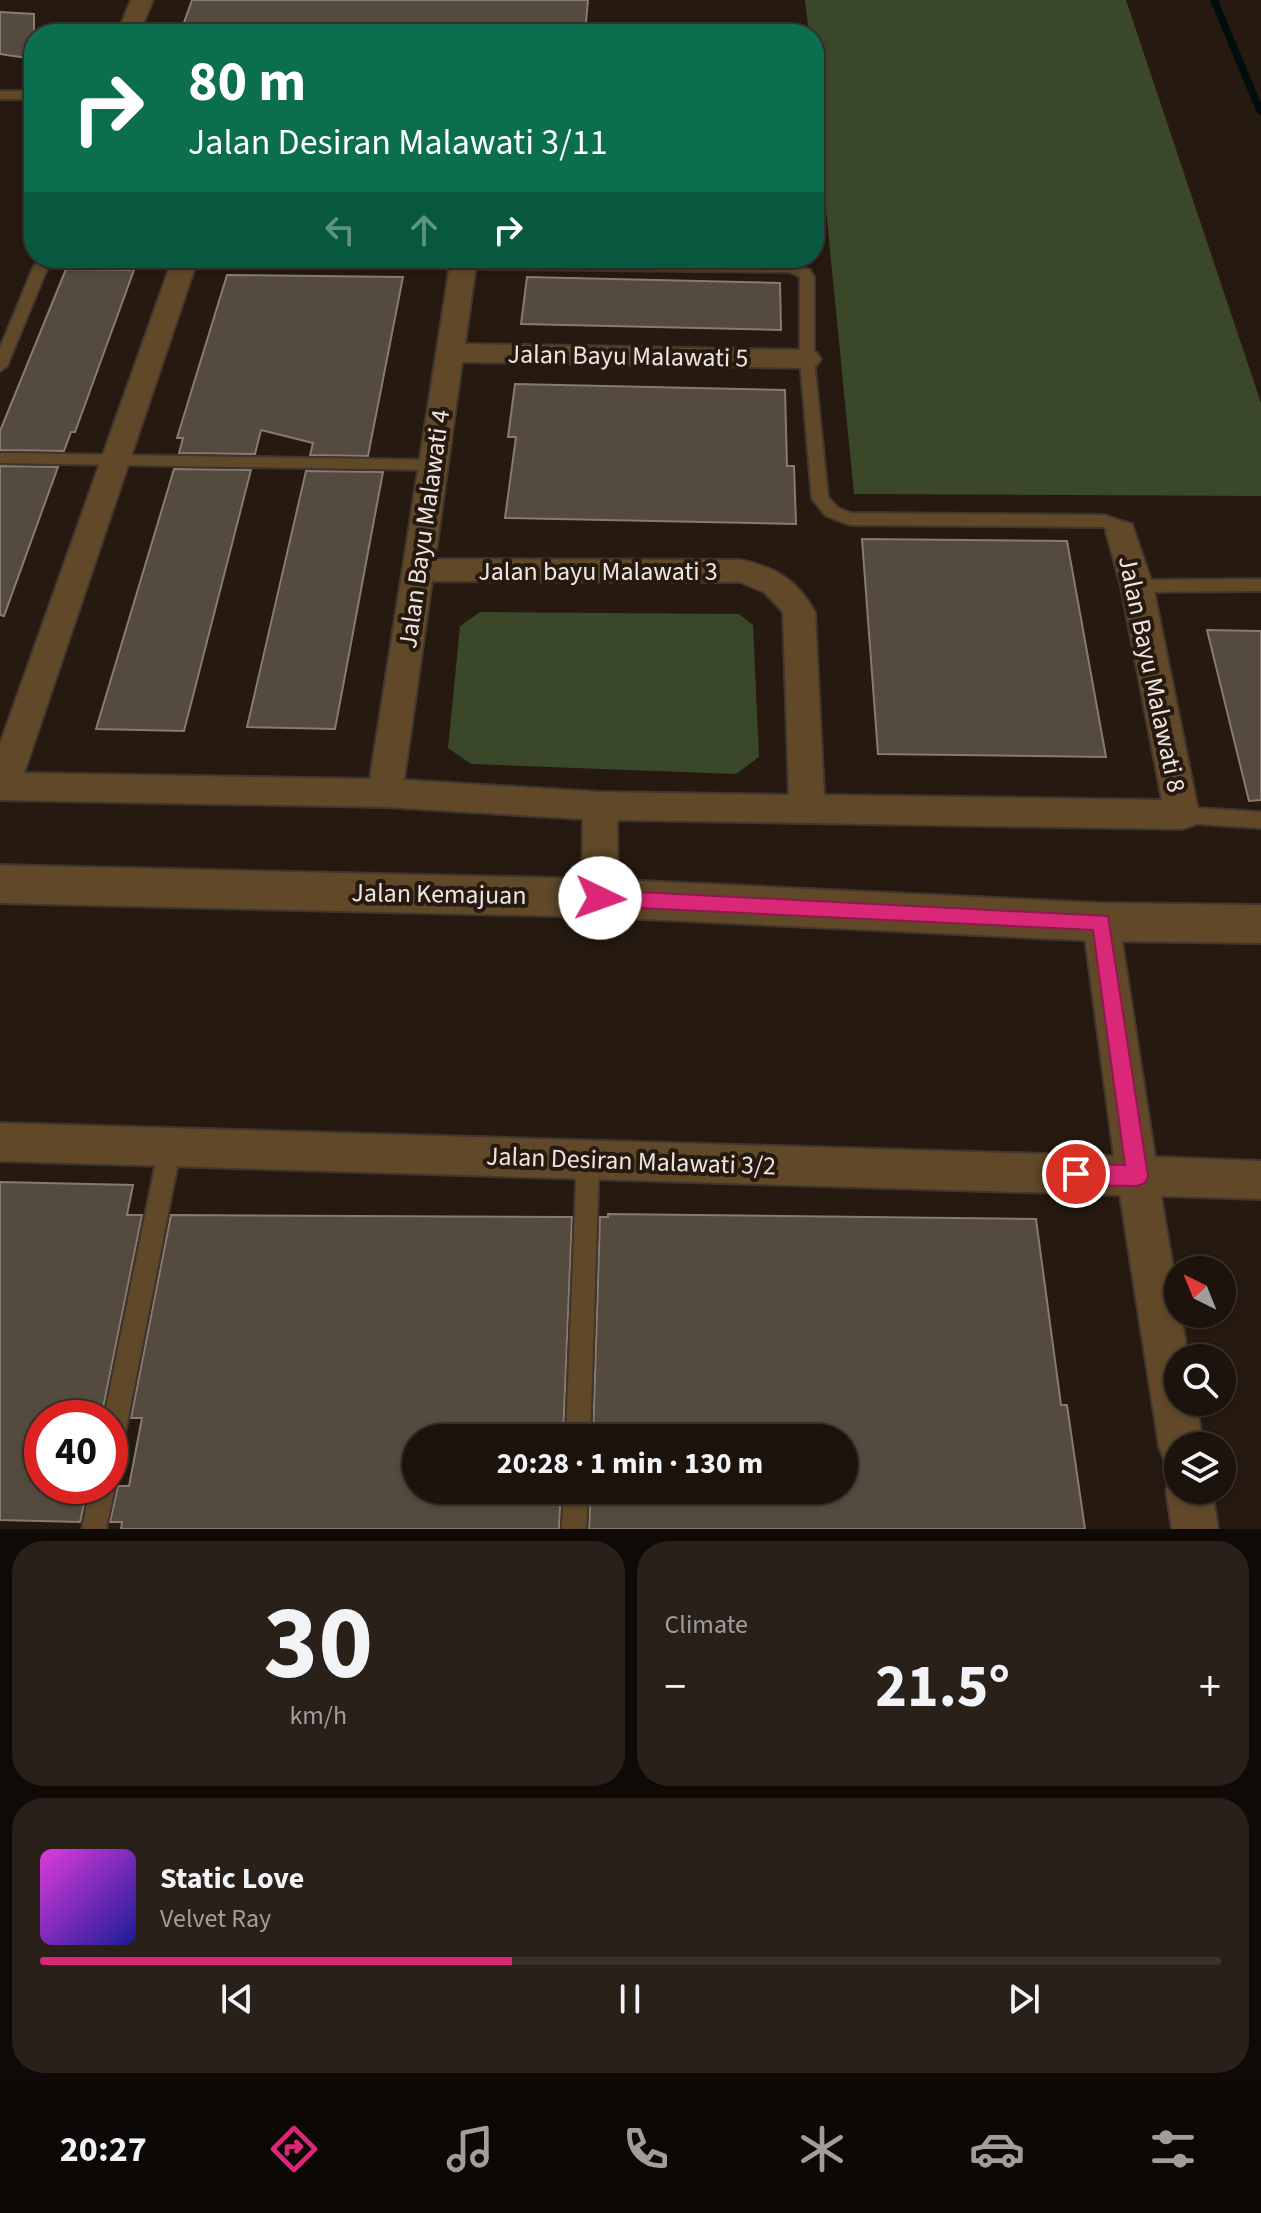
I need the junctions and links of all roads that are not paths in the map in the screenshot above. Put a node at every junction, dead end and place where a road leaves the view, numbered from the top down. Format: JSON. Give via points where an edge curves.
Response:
{"nodes":[{"id":1,"x":142,"y":0,"type":"edge"},
{"id":2,"x":132,"y":24,"type":"edge"},
{"id":3,"x":0,"y":95,"type":"edge"},
{"id":4,"x":24,"y":95,"type":"edge"},
{"id":5,"x":42,"y":268,"type":"edge"},
{"id":6,"x":182,"y":268,"type":"edge"},
{"id":7,"x":463,"y":268,"type":"edge"},
{"id":8,"x":715,"y":268,"type":"edge"},
{"id":9,"x":450,"y":353,"type":"junction"},
{"id":10,"x":807,"y":359,"type":"junction"},
{"id":11,"x":0,"y":366,"type":"edge"},
{"id":12,"x":0,"y":458,"type":"edge"},
{"id":13,"x":117,"y":460,"type":"junction"},
{"id":14,"x":433,"y":465,"type":"junction"},
{"id":15,"x":1121,"y":532,"type":"joint"},
{"id":16,"x":418,"y":570,"type":"junction"},
{"id":17,"x":1261,"y":585,"type":"edge"},
{"id":18,"x":1137,"y":586,"type":"junction"},
{"id":19,"x":1,"y":787,"type":"edge"},
{"id":20,"x":385,"y":793,"type":"junction"},
{"id":21,"x":600,"y":806,"type":"junction"},
{"id":22,"x":807,"y":811,"type":"junction"},
{"id":23,"x":1182,"y":815,"type":"junction"},
{"id":24,"x":1261,"y":820,"type":"edge"},
{"id":25,"x":0,"y":884,"type":"edge"},
{"id":26,"x":600,"y":898,"type":"junction"},
{"id":27,"x":1101,"y":922,"type":"junction"},
{"id":28,"x":1261,"y":924,"type":"edge"},
{"id":29,"x":0,"y":1142,"type":"edge"},
{"id":30,"x":170,"y":1147,"type":"junction"},
{"id":31,"x":588,"y":1160,"type":"junction"},
{"id":32,"x":1137,"y":1176,"type":"junction"},
{"id":33,"x":1261,"y":1180,"type":"edge"},
{"id":34,"x":120,"y":1400,"type":"edge"},
{"id":35,"x":579,"y":1424,"type":"edge"},
{"id":36,"x":1179,"y":1432,"type":"edge"},
{"id":37,"x":99,"y":1504,"type":"edge"},
{"id":38,"x":575,"y":1504,"type":"edge"},
{"id":39,"x":1191,"y":1504,"type":"edge"},
{"id":40,"x":94,"y":1529,"type":"edge"},
{"id":41,"x":574,"y":1529,"type":"edge"},
{"id":42,"x":1195,"y":1529,"type":"edge"}],
"edges":[{"from":1,"to":2,"type":"street"},
{"from":3,"to":4,"type":"lane"},
{"from":5,"to":11,"type":"lane"},
{"from":6,"to":13,"type":"street"},
{"from":7,"to":9,"type":"street","name":"Jalan Bayu Malawati 4"},
{"from":8,"to":10,"type":"lane","via":[[799,269],[807,277]]},
{"from":9,"to":10,"type":"street","name":"Jalan Bayu Malawati 5"},
{"from":9,"to":14,"type":"street","name":"Jalan Bayu Malawati 4"},
{"from":10,"to":15,"type":"lane","via":[[820,499],[832,512],[850,519],[1104,521]]},
{"from":12,"to":13,"type":"lane"},
{"from":13,"to":14,"type":"lane"},
{"from":13,"to":19,"type":"street"},
{"from":14,"to":16,"type":"street","name":"Jalan Bayu Malawati 4"},
{"from":15,"to":18,"type":"street","name":"Jalan Bayu Malawati 8"},
{"from":16,"to":20,"type":"street","name":"Jalan Bayu Malawati 4"},
{"from":16,"to":22,"type":"street","name":"Jalan bayu Malawati 3","via":[[740,571],[775,582],[799,612]]},
{"from":17,"to":18,"type":"lane"},
{"from":18,"to":23,"type":"street","name":"Jalan Bayu Malawati 8"},
{"from":19,"to":20,"type":"street"},
{"from":20,"to":21,"type":"street"},
{"from":21,"to":22,"type":"street"},
{"from":21,"to":26,"type":"street"},
{"from":22,"to":23,"type":"street"},
{"from":23,"to":24,"type":"lane"},
{"from":25,"to":26,"type":"street","name":"Jalan Kemajuan"},
{"from":26,"to":27,"type":"street","name":"Jalan Kemajuan"},
{"from":27,"to":28,"type":"street","name":"Jalan Kemajuan"},
{"from":27,"to":32,"type":"street"},
{"from":29,"to":30,"type":"street","name":"Jalan Desiran Malawati 3/2"},
{"from":30,"to":31,"type":"street","name":"Jalan Desiran Malawati 3/2"},
{"from":30,"to":34,"type":"lane"},
{"from":31,"to":32,"type":"street","name":"Jalan Desiran Malawati 3/2"},
{"from":31,"to":35,"type":"lane"},
{"from":32,"to":33,"type":"street","name":"Jalan Desiran Malawati 3/2"},
{"from":32,"to":36,"type":"street"},
{"from":37,"to":40,"type":"lane"},
{"from":38,"to":41,"type":"lane"},
{"from":39,"to":42,"type":"street"}]}
